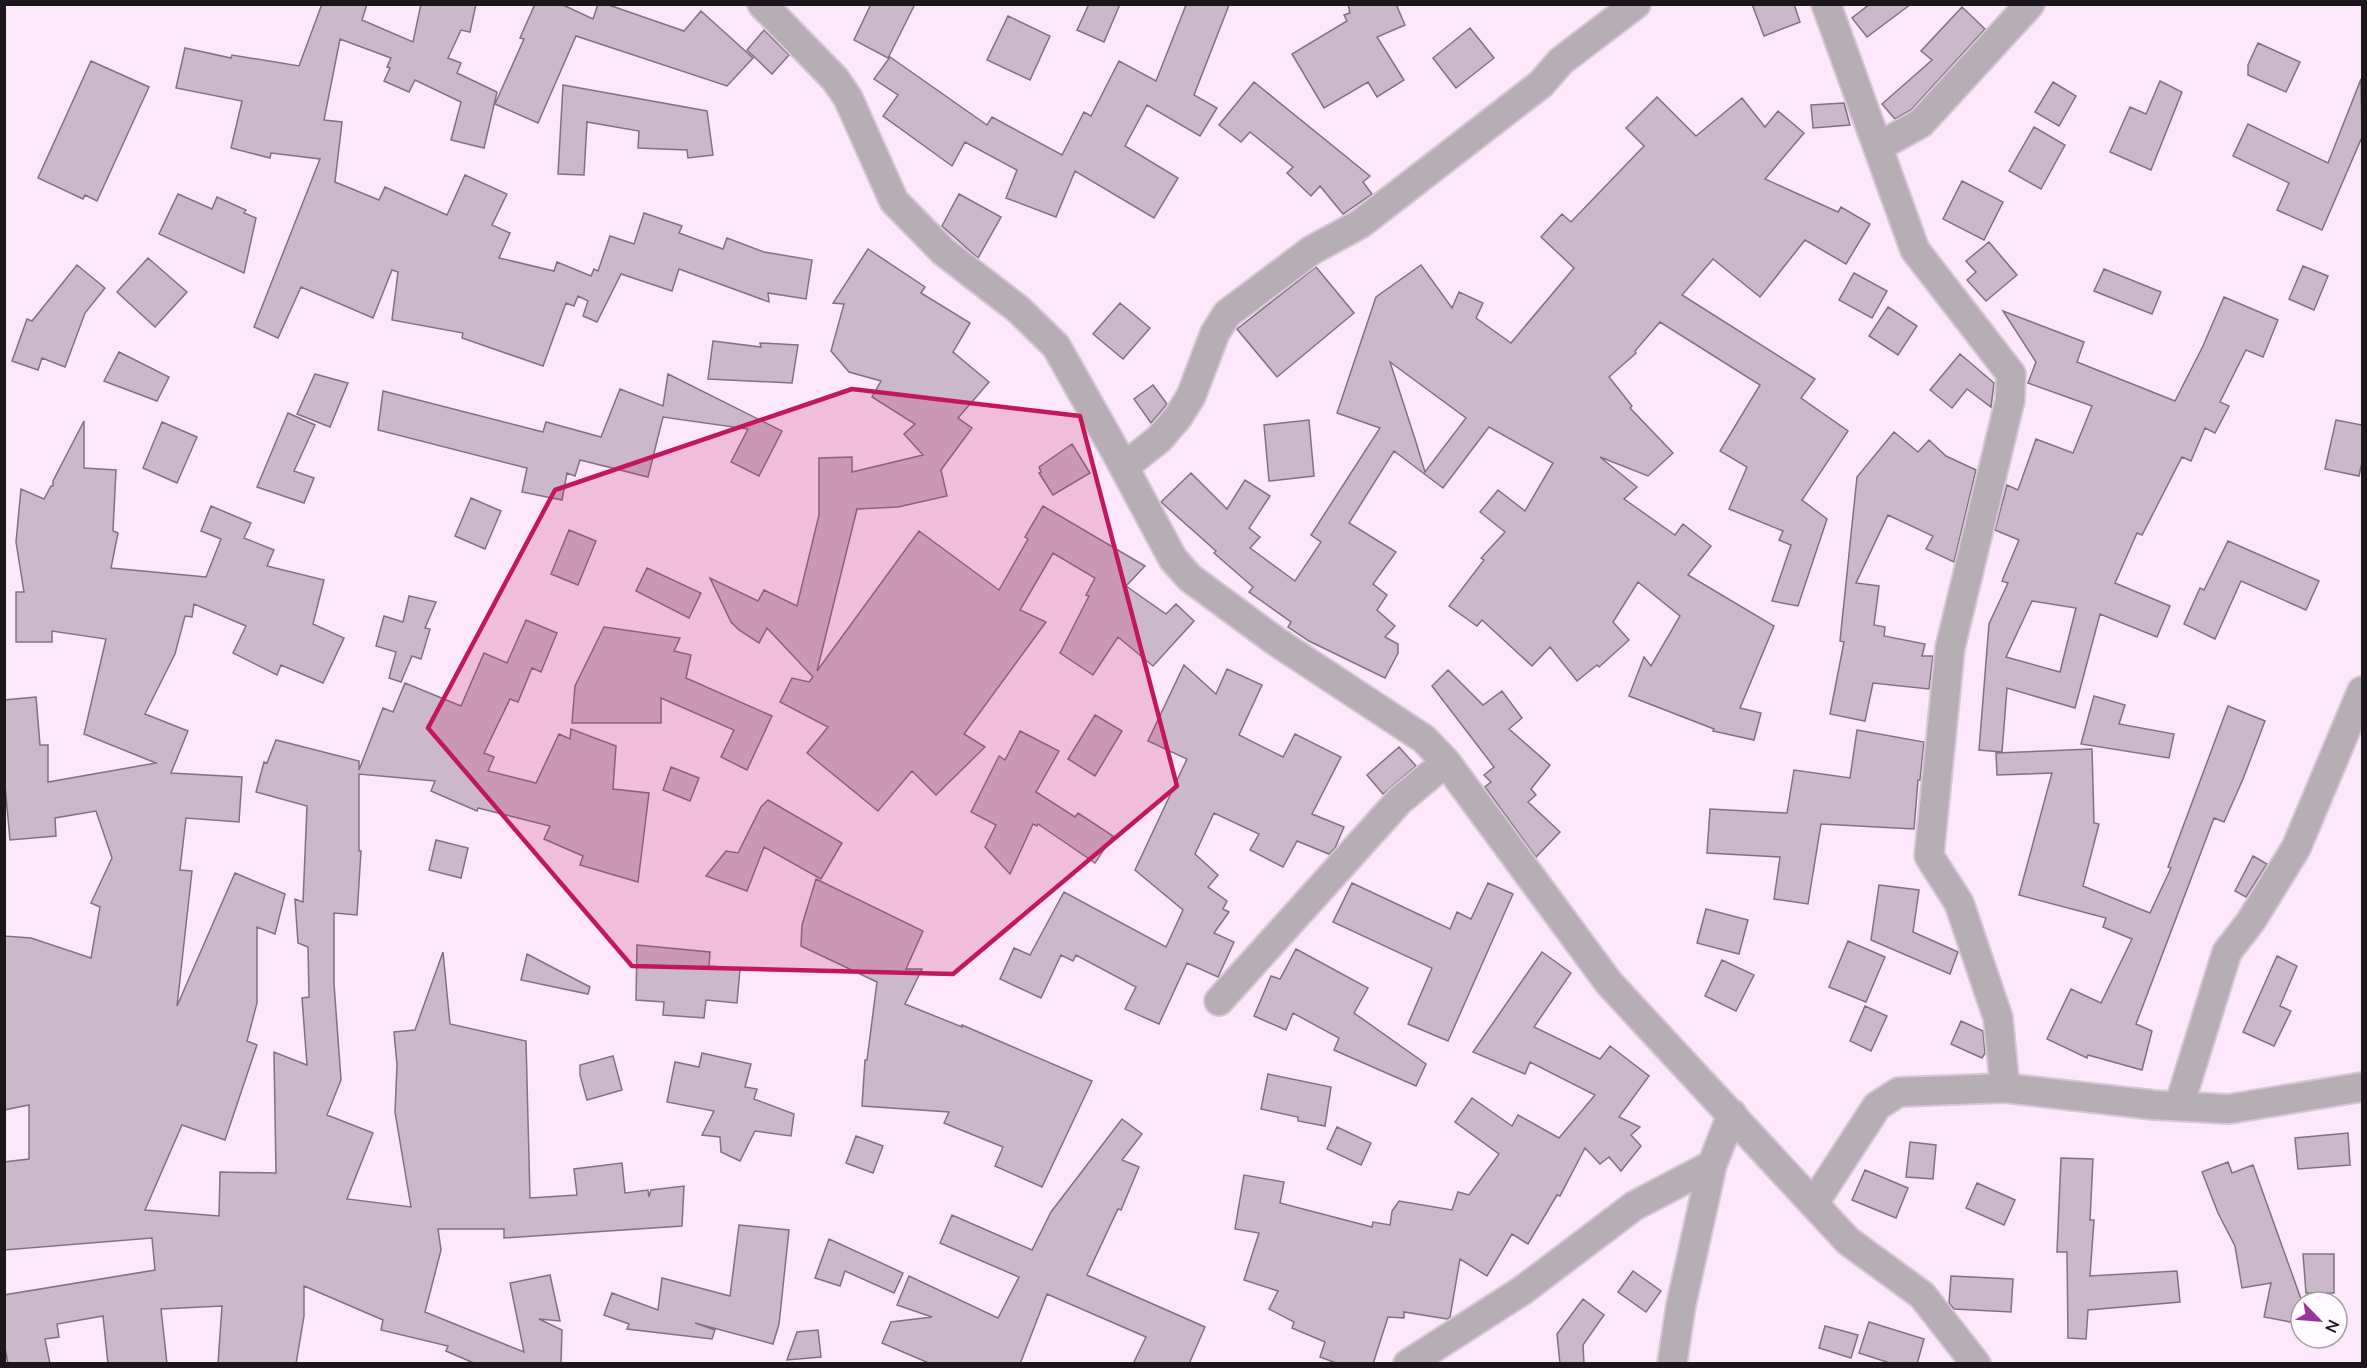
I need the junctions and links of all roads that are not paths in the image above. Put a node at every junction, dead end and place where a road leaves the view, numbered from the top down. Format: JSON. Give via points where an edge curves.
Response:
{"nodes":[{"id":1,"x":762,"y":4,"type":"edge"},
{"id":2,"x":1636,"y":4,"type":"edge"},
{"id":3,"x":1826,"y":4,"type":"edge"},
{"id":4,"x":2030,"y":4,"type":"edge"},
{"id":5,"x":1878,"y":147,"type":"junction"},
{"id":6,"x":1124,"y":467,"type":"junction"},
{"id":7,"x":2362,"y":691,"type":"edge"},
{"id":8,"x":1446,"y":762,"type":"junction"},
{"id":9,"x":1219,"y":1001,"type":"dead end"},
{"id":10,"x":2362,"y":1087,"type":"edge"},
{"id":11,"x":2005,"y":1088,"type":"junction"},
{"id":12,"x":2180,"y":1106,"type":"junction"},
{"id":13,"x":1732,"y":1114,"type":"junction"},
{"id":14,"x":1712,"y":1165,"type":"junction"},
{"id":15,"x":1814,"y":1203,"type":"junction"},
{"id":16,"x":1408,"y":1364,"type":"edge"},
{"id":17,"x":1672,"y":1364,"type":"edge"},
{"id":18,"x":1976,"y":1364,"type":"edge"}],
"edges":[{"from":1,"to":6,"type":"street","via":[[848,98],[894,201],[944,252],[1018,309],[1056,346]]},
{"from":2,"to":6,"type":"street","via":[[1560,62],[1541,84],[1369,217],[1312,250],[1227,314],[1178,417],[1159,439]]},
{"from":3,"to":5,"type":"street"},
{"from":4,"to":5,"type":"street","via":[[1922,123]]},
{"from":5,"to":11,"type":"street","via":[[1915,250],[2011,374],[2010,400],[1950,648],[1929,856],[1959,903],[1998,1018]]},
{"from":6,"to":8,"type":"street","via":[[1173,559],[1190,578],[1277,642],[1424,740]]},
{"from":7,"to":12,"type":"street","via":[[2296,848],[2251,921],[2226,952]]},
{"from":8,"to":9,"type":"street","via":[[1399,801]]},
{"from":8,"to":13,"type":"street","via":[[1609,983]]},
{"from":10,"to":12,"type":"street","via":[[2229,1109]]},
{"from":11,"to":12,"type":"street"},
{"from":11,"to":15,"type":"street","via":[[1899,1092],[1877,1106]]},
{"from":13,"to":14,"type":"street"},
{"from":13,"to":15,"type":"street"},
{"from":14,"to":16,"type":"street","via":[[1635,1206],[1524,1290]]},
{"from":14,"to":17,"type":"street"},
{"from":15,"to":18,"type":"street","via":[[1848,1241],[1922,1295]]}]}
